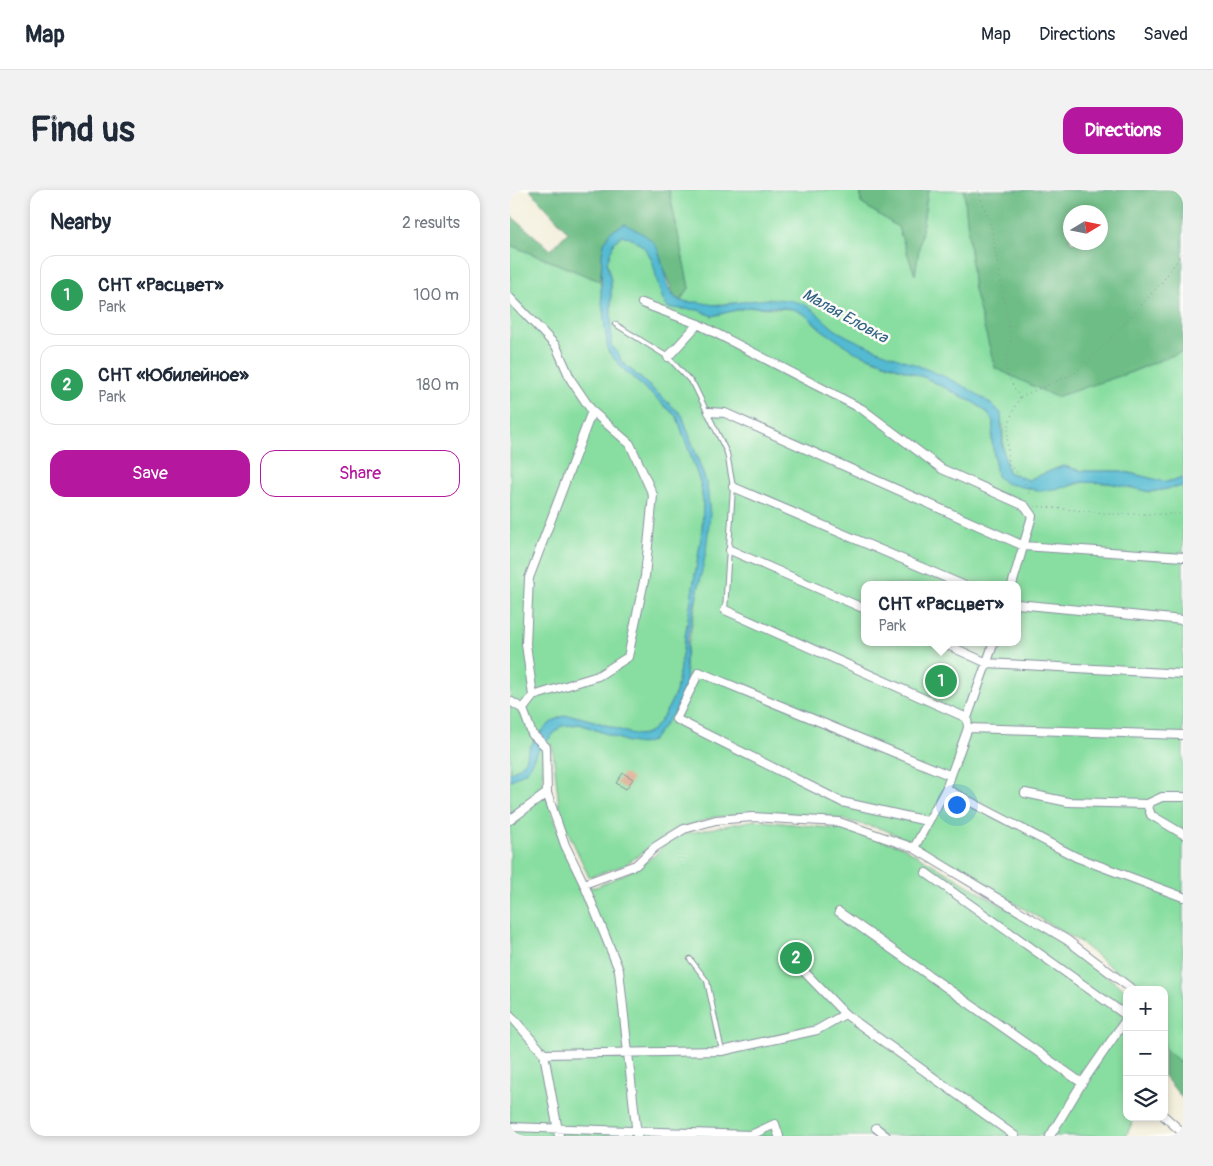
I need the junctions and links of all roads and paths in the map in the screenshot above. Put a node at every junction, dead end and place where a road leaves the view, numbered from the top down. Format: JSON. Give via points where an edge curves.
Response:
{"nodes":[{"id":1,"x":978,"y":190,"type":"edge"},
{"id":2,"x":1183,"y":252,"type":"edge"},
{"id":3,"x":510,"y":298,"type":"edge"},
{"id":4,"x":642,"y":304,"type":"dead end"},
{"id":5,"x":615,"y":324,"type":"dead end"},
{"id":6,"x":698,"y":324,"type":"junction"},
{"id":7,"x":668,"y":357,"type":"junction"},
{"id":8,"x":1020,"y":398,"type":"junction"},
{"id":9,"x":592,"y":411,"type":"junction"},
{"id":10,"x":709,"y":412,"type":"junction"},
{"id":11,"x":734,"y":487,"type":"junction"},
{"id":12,"x":1029,"y":494,"type":"dead end"},
{"id":13,"x":1025,"y":506,"type":"junction"},
{"id":14,"x":1183,"y":514,"type":"edge"},
{"id":15,"x":1024,"y":546,"type":"junction"},
{"id":16,"x":730,"y":550,"type":"junction"},
{"id":17,"x":1183,"y":557,"type":"edge"},
{"id":18,"x":954,"y":581,"type":"edge"},
{"id":19,"x":1013,"y":581,"type":"edge"},
{"id":20,"x":1021,"y":604,"type":"edge"},
{"id":21,"x":861,"y":607,"type":"edge"},
{"id":22,"x":724,"y":610,"type":"joint"},
{"id":23,"x":1183,"y":620,"type":"edge"},
{"id":24,"x":950,"y":646,"type":"edge"},
{"id":25,"x":993,"y":646,"type":"edge"},
{"id":26,"x":988,"y":662,"type":"junction"},
{"id":27,"x":1183,"y":674,"type":"edge"},
{"id":28,"x":533,"y":696,"type":"junction"},
{"id":29,"x":510,"y":702,"type":"edge"},
{"id":30,"x":523,"y":709,"type":"junction"},
{"id":31,"x":967,"y":718,"type":"junction"},
{"id":32,"x":968,"y":728,"type":"junction"},
{"id":33,"x":1183,"y":735,"type":"edge"},
{"id":34,"x":949,"y":775,"type":"junction"},
{"id":35,"x":946,"y":789,"type":"junction"},
{"id":36,"x":547,"y":793,"type":"junction"},
{"id":37,"x":1025,"y":793,"type":"dead end"},
{"id":38,"x":1183,"y":798,"type":"edge"},
{"id":39,"x":1147,"y":804,"type":"junction"},
{"id":40,"x":510,"y":820,"type":"edge"},
{"id":41,"x":927,"y":821,"type":"junction"},
{"id":42,"x":1183,"y":834,"type":"edge"},
{"id":43,"x":914,"y":848,"type":"junction"},
{"id":44,"x":926,"y":873,"type":"dead end"},
{"id":45,"x":584,"y":884,"type":"junction"},
{"id":46,"x":1183,"y":897,"type":"edge"},
{"id":47,"x":839,"y":912,"type":"dead end"},
{"id":48,"x":690,"y":959,"type":"dead end"},
{"id":49,"x":794,"y":961,"type":"dead end"},
{"id":50,"x":1128,"y":986,"type":"edge"},
{"id":51,"x":845,"y":1014,"type":"junction"},
{"id":52,"x":1123,"y":1014,"type":"edge"},
{"id":53,"x":510,"y":1015,"type":"edge"},
{"id":54,"x":1123,"y":1023,"type":"edge"},
{"id":55,"x":722,"y":1050,"type":"junction"},
{"id":56,"x":544,"y":1054,"type":"junction"},
{"id":57,"x":629,"y":1054,"type":"junction"},
{"id":58,"x":1082,"y":1083,"type":"junction"},
{"id":59,"x":1168,"y":1119,"type":"edge"},
{"id":60,"x":510,"y":1127,"type":"edge"},
{"id":61,"x":876,"y":1128,"type":"dead end"},
{"id":62,"x":1183,"y":1132,"type":"edge"},
{"id":63,"x":558,"y":1133,"type":"edge"},
{"id":64,"x":637,"y":1133,"type":"edge"},
{"id":65,"x":779,"y":1136,"type":"edge"},
{"id":66,"x":886,"y":1136,"type":"edge"},
{"id":67,"x":1015,"y":1136,"type":"edge"},
{"id":68,"x":1050,"y":1136,"type":"edge"}],
"edges":[{"from":1,"to":8,"type":"path","via":[[992,226],[1010,339],[1007,375]]},
{"from":2,"to":8,"type":"path","via":[[1163,281],[1100,350],[1074,373]]},
{"from":3,"to":9,"type":"street","via":[[556,346],[571,380]]},
{"from":4,"to":6,"type":"street"},
{"from":5,"to":7,"type":"lane"},
{"from":6,"to":7,"type":"street"},
{"from":6,"to":13,"type":"street","via":[[862,409],[942,469]]},
{"from":7,"to":10,"type":"lane","via":[[694,385]]},
{"from":8,"to":12,"type":"path","via":[[1011,412],[1007,436],[1009,465],[1022,477]]},
{"from":9,"to":28,"type":"street","via":[[529,578],[526,644]]},
{"from":9,"to":28,"type":"street","via":[[630,444],[653,495],[645,576],[628,657],[598,676]]},
{"from":10,"to":11,"type":"lane","via":[[727,453]]},
{"from":10,"to":15,"type":"street","via":[[725,413]]},
{"from":11,"to":16,"type":"lane"},
{"from":11,"to":18,"type":"street"},
{"from":13,"to":14,"type":"path","via":[[1113,514]]},
{"from":13,"to":15,"type":"street","via":[[1032,516]]},
{"from":15,"to":17,"type":"street"},
{"from":15,"to":19,"type":"street"},
{"from":16,"to":21,"type":"street"},
{"from":16,"to":22,"type":"lane"},
{"from":20,"to":23,"type":"street"},
{"from":22,"to":31,"type":"street"},
{"from":24,"to":26,"type":"street"},
{"from":25,"to":26,"type":"street"},
{"from":26,"to":27,"type":"street"},
{"from":26,"to":31,"type":"street"},
{"from":28,"to":30,"type":"street"},
{"from":29,"to":30,"type":"street"},
{"from":30,"to":36,"type":"street","via":[[532,734],[546,747]]},
{"from":31,"to":32,"type":"street"},
{"from":32,"to":33,"type":"street"},
{"from":32,"to":34,"type":"street"},
{"from":34,"to":35,"type":"street"},
{"from":34,"to":41,"type":"street","via":[[699,672],[676,720],[842,802]]},
{"from":35,"to":41,"type":"street"},
{"from":35,"to":46,"type":"street","via":[[1076,857]]},
{"from":36,"to":40,"type":"street"},
{"from":36,"to":45,"type":"street","via":[[565,845]]},
{"from":37,"to":39,"type":"street","via":[[1068,802]]},
{"from":38,"to":39,"type":"street","via":[[1162,797]]},
{"from":39,"to":42,"type":"street","via":[[1151,814]]},
{"from":41,"to":43,"type":"street"},
{"from":43,"to":45,"type":"street","via":[[839,822],[752,817],[716,820],[684,829],[655,847],[636,865]]},
{"from":43,"to":50,"type":"street","via":[[1067,940]]},
{"from":44,"to":52,"type":"street"},
{"from":45,"to":57,"type":"street","via":[[619,970]]},
{"from":47,"to":58,"type":"street"},
{"from":48,"to":55,"type":"lane","via":[[707,981]]},
{"from":49,"to":51,"type":"street"},
{"from":51,"to":55,"type":"street","via":[[817,1030]]},
{"from":51,"to":67,"type":"street"},
{"from":53,"to":56,"type":"street"},
{"from":54,"to":58,"type":"street"},
{"from":55,"to":57,"type":"street"},
{"from":56,"to":57,"type":"street"},
{"from":56,"to":63,"type":"street"},
{"from":57,"to":64,"type":"street"},
{"from":58,"to":68,"type":"street"},
{"from":59,"to":62,"type":"street"},
{"from":60,"to":63,"type":"street"},
{"from":61,"to":66,"type":"street"},
{"from":63,"to":64,"type":"street"},
{"from":64,"to":65,"type":"street","via":[[751,1135],[775,1124]]}]}
